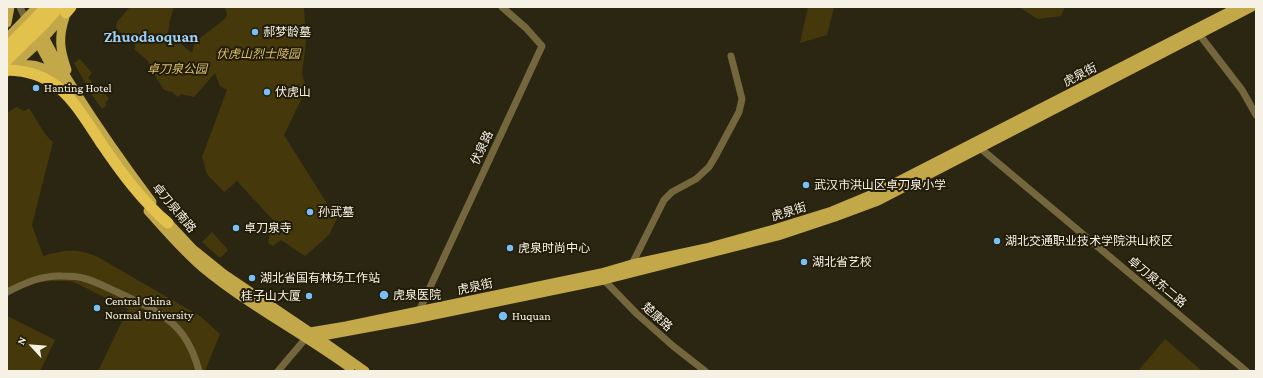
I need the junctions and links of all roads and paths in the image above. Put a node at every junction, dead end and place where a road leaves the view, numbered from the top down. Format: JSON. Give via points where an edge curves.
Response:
{"nodes":[{"id":1,"x":10,"y":7,"type":"edge"},
{"id":2,"x":20,"y":7,"type":"edge"},
{"id":3,"x":46,"y":7,"type":"edge"},
{"id":4,"x":502,"y":7,"type":"edge"},
{"id":5,"x":1238,"y":7,"type":"edge"},
{"id":6,"x":1252,"y":7,"type":"edge"},
{"id":7,"x":66,"y":9,"type":"edge"},
{"id":8,"x":31,"y":12,"type":"edge"},
{"id":9,"x":7,"y":23,"type":"edge"},
{"id":10,"x":1198,"y":31,"type":"junction"},
{"id":11,"x":7,"y":38,"type":"edge"},
{"id":12,"x":41,"y":41,"type":"junction"},
{"id":13,"x":7,"y":47,"type":"edge"},
{"id":14,"x":731,"y":56,"type":"dead end"},
{"id":15,"x":8,"y":68,"type":"edge"},
{"id":16,"x":56,"y":78,"type":"junction"},
{"id":17,"x":74,"y":91,"type":"junction"},
{"id":18,"x":1256,"y":115,"type":"edge"},
{"id":19,"x":980,"y":148,"type":"junction"},
{"id":20,"x":168,"y":223,"type":"junction"},
{"id":21,"x":632,"y":264,"type":"junction"},
{"id":22,"x":603,"y":277,"type":"junction"},
{"id":23,"x":7,"y":292,"type":"edge"},
{"id":24,"x":419,"y":310,"type":"junction"},
{"id":25,"x":344,"y":333,"type":"junction"},
{"id":26,"x":311,"y":336,"type":"junction"},
{"id":27,"x":334,"y":349,"type":"junction"},
{"id":28,"x":199,"y":371,"type":"edge"},
{"id":29,"x":278,"y":371,"type":"edge"},
{"id":30,"x":354,"y":371,"type":"edge"},
{"id":31,"x":365,"y":371,"type":"edge"},
{"id":32,"x":705,"y":371,"type":"edge"},
{"id":33,"x":1246,"y":371,"type":"edge"}],
"edges":[{"from":1,"to":9,"type":"main road"},
{"from":2,"to":8,"type":"street"},
{"from":3,"to":13,"type":"highway","bridge":true},
{"from":4,"to":24,"type":"street","name":"伏泉路","via":[[542,46]]},
{"from":5,"to":10,"type":"main road","name":"虎泉街"},
{"from":6,"to":10,"type":"main road","name":"虎泉街"},
{"from":7,"to":12,"type":"main road"},
{"from":7,"to":15,"type":"highway","bridge":true,"via":[[45,23]]},
{"from":7,"to":17,"type":"main road","via":[[60,47]]},
{"from":8,"to":11,"type":"main road"},
{"from":8,"to":12,"type":"main road","name":"卓刀泉南路"},
{"from":10,"to":18,"type":"street","via":[[1242,90]]},
{"from":10,"to":19,"type":"main road","name":"虎泉街"},
{"from":10,"to":21,"type":"main road","name":"虎泉街","via":[[873,194],[832,211],[706,248]]},
{"from":12,"to":15,"type":"main road"},
{"from":12,"to":16,"type":"main road","name":"卓刀泉南路"},
{"from":12,"to":17,"type":"main road","name":"卓刀泉南路"},
{"from":14,"to":21,"type":"street","via":[[742,99],[739,112],[709,167],[664,200]]},
{"from":15,"to":16,"type":"main road","via":[[32,64],[43,68]]},
{"from":15,"to":20,"type":"highway","bridge":true,"via":[[40,76],[56,86],[73,102],[138,193]]},
{"from":16,"to":26,"type":"main road","name":"卓刀泉南路","via":[[116,172],[172,239],[231,289]]},
{"from":17,"to":20,"type":"main road","name":"卓刀泉南路"},
{"from":19,"to":22,"type":"main road","name":"虎泉街","via":[[878,201],[835,217],[778,236]]},
{"from":19,"to":33,"type":"street","name":"卓刀泉东二路"},
{"from":20,"to":26,"type":"main road","name":"卓刀泉南路","via":[[193,249],[224,274]]},
{"from":21,"to":22,"type":"main road","name":"虎泉街"},
{"from":22,"to":24,"type":"main road","name":"虎泉街"},
{"from":22,"to":25,"type":"main road","name":"虎泉街"},
{"from":22,"to":32,"type":"street","name":"楚康路","via":[[637,314]]},
{"from":23,"to":28,"type":"street","via":[[50,276],[72,276],[97,283],[150,308],[174,326],[183,335]]},
{"from":24,"to":26,"type":"main road","name":"虎泉街"},
{"from":25,"to":26,"type":"main road","name":"虎泉街"},
{"from":25,"to":27,"type":"main road"},
{"from":26,"to":27,"type":"main road","name":"卓刀泉南路"},
{"from":26,"to":29,"type":"street"},
{"from":26,"to":30,"type":"main road","name":"卓刀泉南路"},
{"from":27,"to":31,"type":"main road","name":"卓刀泉南路"}]}
